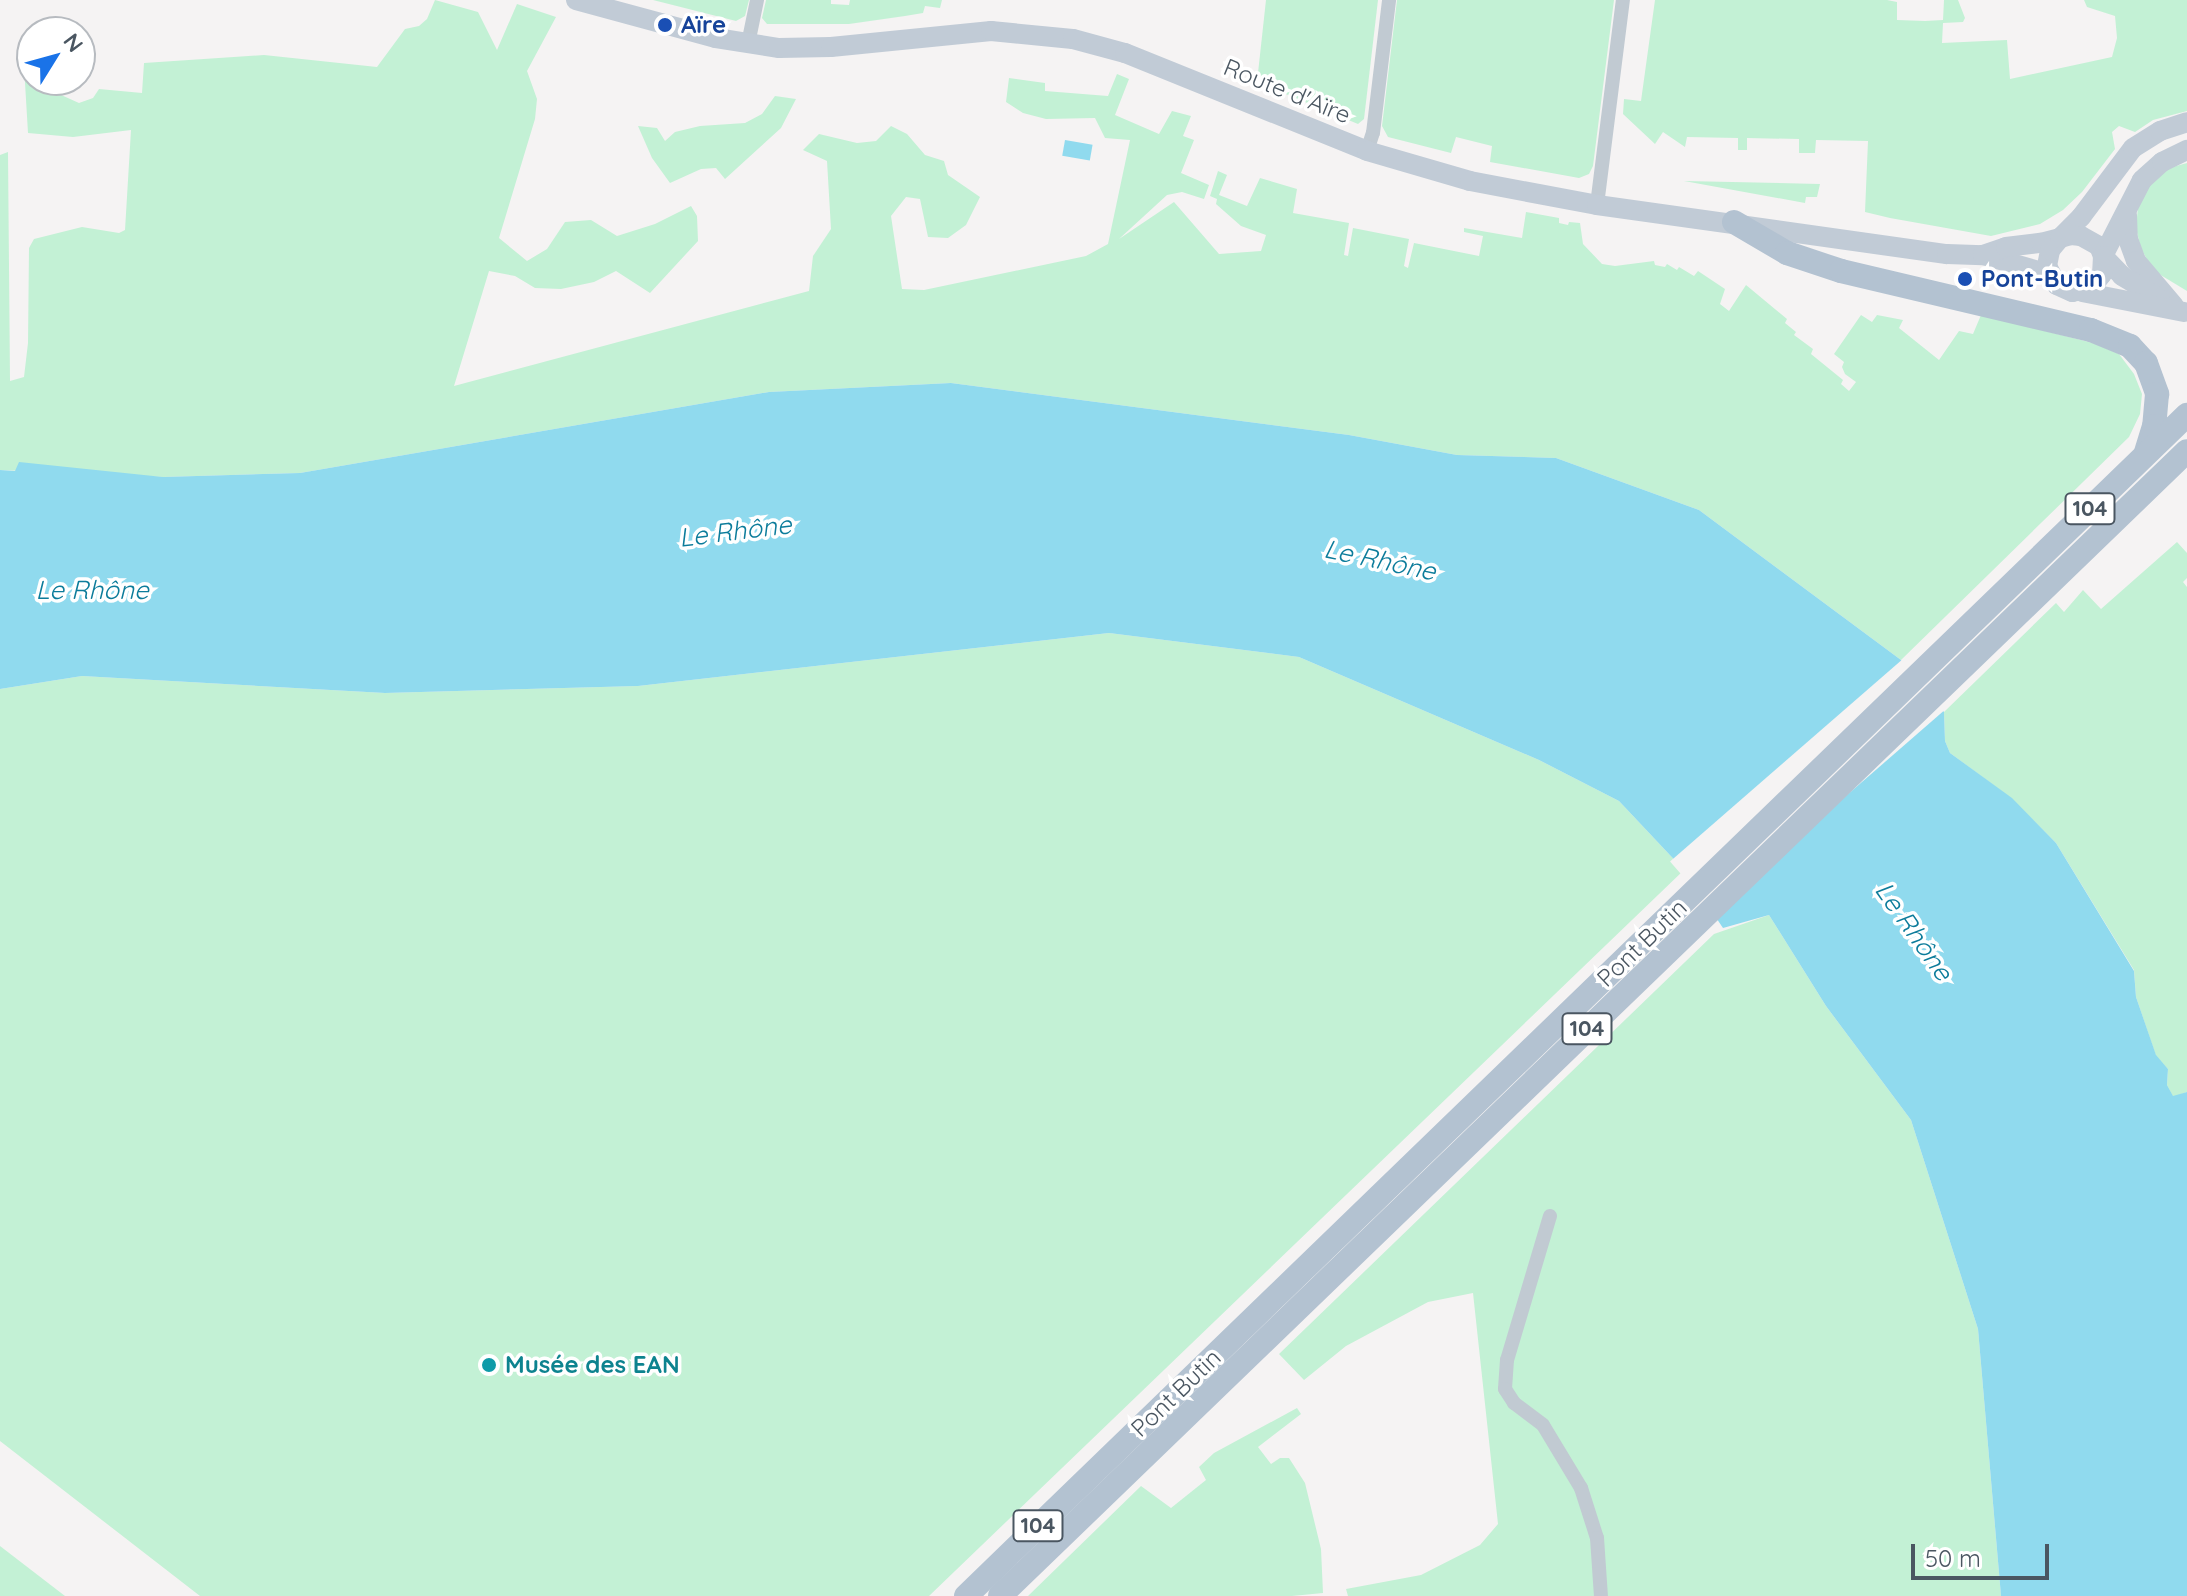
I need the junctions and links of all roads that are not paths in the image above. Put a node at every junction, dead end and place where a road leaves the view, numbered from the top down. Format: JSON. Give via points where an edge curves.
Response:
{"nodes":[{"id":1,"x":576,"y":0,"type":"edge"},
{"id":2,"x":757,"y":0,"type":"edge"},
{"id":3,"x":1389,"y":0,"type":"edge"},
{"id":4,"x":1623,"y":0,"type":"edge"},
{"id":5,"x":748,"y":44,"type":"junction"},
{"id":6,"x":2187,"y":122,"type":"edge"},
{"id":7,"x":2187,"y":150,"type":"edge"},
{"id":8,"x":1367,"y":151,"type":"junction"},
{"id":9,"x":1597,"y":205,"type":"junction"},
{"id":10,"x":2127,"y":215,"type":"junction"},
{"id":11,"x":1734,"y":222,"type":"junction"},
{"id":12,"x":2060,"y":238,"type":"junction"},
{"id":13,"x":1983,"y":255,"type":"junction"},
{"id":14,"x":2103,"y":256,"type":"junction"},
{"id":15,"x":2049,"y":274,"type":"junction"},
{"id":16,"x":2134,"y":274,"type":"junction"},
{"id":17,"x":2082,"y":292,"type":"junction"},
{"id":18,"x":2182,"y":311,"type":"edge"},
{"id":19,"x":2187,"y":415,"type":"edge"},
{"id":20,"x":2187,"y":451,"type":"edge"},
{"id":21,"x":2145,"y":456,"type":"junction"},
{"id":22,"x":1550,"y":1216,"type":"dead end"},
{"id":23,"x":1120,"y":1464,"type":"junction"},
{"id":24,"x":1007,"y":1593,"type":"edge"},
{"id":25,"x":966,"y":1596,"type":"edge"},
{"id":26,"x":1601,"y":1596,"type":"edge"}],
"edges":[{"from":1,"to":5,"type":"street","name":"Route d'Aïre"},
{"from":2,"to":5,"type":"street"},
{"from":3,"to":8,"type":"street"},
{"from":4,"to":9,"type":"street"},
{"from":5,"to":8,"type":"street","name":"Route d'Aïre","via":[[818,48],[991,31],[1057,36],[1125,53]]},
{"from":6,"to":12,"type":"street","via":[[2133,148]]},
{"from":7,"to":10,"type":"street","via":[[2148,174]]},
{"from":8,"to":9,"type":"street","name":"Route d'Aïre","via":[[1470,181]]},
{"from":9,"to":11,"type":"street","name":"Route d'Aïre"},
{"from":10,"to":14,"type":"street"},
{"from":10,"to":16,"type":"street"},
{"from":11,"to":13,"type":"street","name":"Route d'Aïre"},
{"from":11,"to":21,"type":"main road","via":[[1787,253],[1841,271],[2091,330],[2130,346],[2146,363],[2157,394]]},
{"from":12,"to":13,"type":"street","name":"Route d'Aïre"},
{"from":12,"to":14,"type":"street","via":[[2091,239]]},
{"from":12,"to":15,"type":"street","via":[[2048,258]]},
{"from":13,"to":15,"type":"street","name":"Route d'Aïre"},
{"from":14,"to":16,"type":"street"},
{"from":14,"to":17,"type":"street","via":[[2098,282]]},
{"from":15,"to":17,"type":"street","via":[[2063,289]]},
{"from":16,"to":18,"type":"street"},
{"from":17,"to":18,"type":"street"},
{"from":19,"to":21,"type":"main road","number":"104"},
{"from":20,"to":23,"type":"main road","name":"Pont Butin","number":"104"},
{"from":21,"to":23,"type":"main road","name":"Pont Butin","number":"104"},
{"from":22,"to":26,"type":"street","via":[[1507,1360],[1505,1389],[1543,1425],[1581,1488],[1597,1538]]},
{"from":23,"to":24,"type":"main road","number":"104"},
{"from":23,"to":25,"type":"main road","number":"104"}]}
